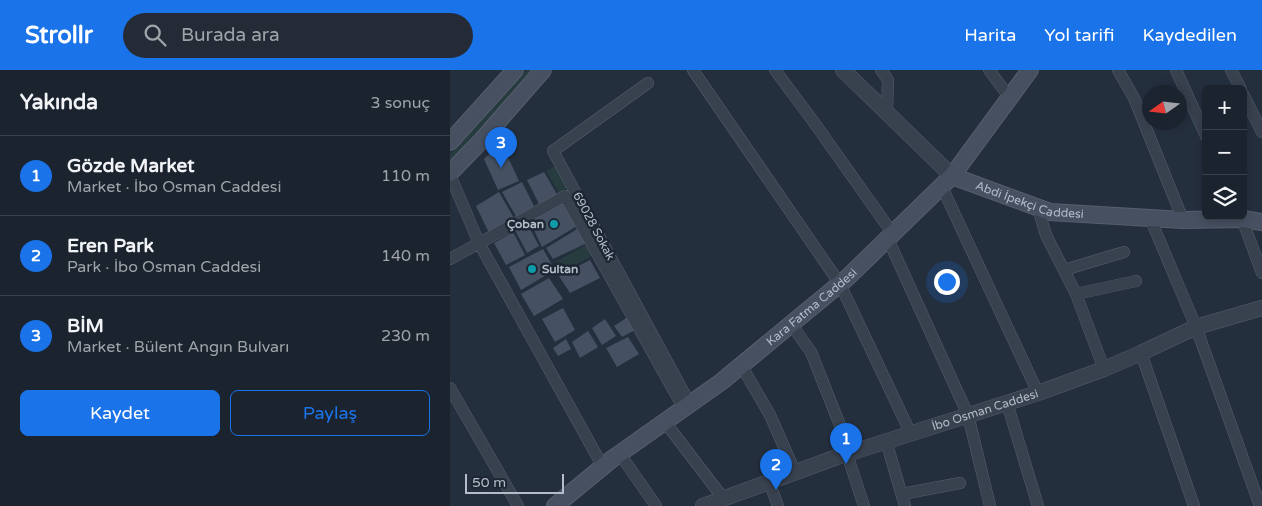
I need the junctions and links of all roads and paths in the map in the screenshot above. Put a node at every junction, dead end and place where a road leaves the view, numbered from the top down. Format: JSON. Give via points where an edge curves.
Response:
{"nodes":[{"id":1,"x":515,"y":70,"type":"edge"},
{"id":2,"x":543,"y":70,"type":"edge"},
{"id":3,"x":693,"y":70,"type":"edge"},
{"id":4,"x":775,"y":70,"type":"edge"},
{"id":5,"x":843,"y":70,"type":"edge"},
{"id":6,"x":881,"y":70,"type":"edge"},
{"id":7,"x":989,"y":70,"type":"edge"},
{"id":8,"x":1030,"y":70,"type":"edge"},
{"id":9,"x":1118,"y":70,"type":"edge"},
{"id":10,"x":1176,"y":70,"type":"edge"},
{"id":11,"x":1231,"y":70,"type":"edge"},
{"id":12,"x":648,"y":83,"type":"dead end"},
{"id":13,"x":1239,"y":85,"type":"edge"},
{"id":14,"x":1010,"y":98,"type":"junction"},
{"id":15,"x":1247,"y":102,"type":"edge"},
{"id":16,"x":887,"y":112,"type":"junction"},
{"id":17,"x":1203,"y":130,"type":"edge"},
{"id":18,"x":1262,"y":132,"type":"edge"},
{"id":19,"x":450,"y":142,"type":"edge"},
{"id":20,"x":450,"y":174,"type":"edge"},
{"id":21,"x":947,"y":182,"type":"junction"},
{"id":22,"x":1038,"y":208,"type":"junction"},
{"id":23,"x":1150,"y":218,"type":"junction"},
{"id":24,"x":1202,"y":219,"type":"edge"},
{"id":25,"x":1247,"y":219,"type":"edge"},
{"id":26,"x":1183,"y":220,"type":"junction"},
{"id":27,"x":1243,"y":220,"type":"edge"},
{"id":28,"x":1262,"y":222,"type":"edge"},
{"id":29,"x":890,"y":236,"type":"junction"},
{"id":30,"x":479,"y":243,"type":"junction"},
{"id":31,"x":1124,"y":252,"type":"dead end"},
{"id":32,"x":450,"y":259,"type":"edge"},
{"id":33,"x":1064,"y":270,"type":"junction"},
{"id":34,"x":1262,"y":273,"type":"edge"},
{"id":35,"x":1136,"y":281,"type":"dead end"},
{"id":36,"x":840,"y":284,"type":"junction"},
{"id":37,"x":1076,"y":294,"type":"junction"},
{"id":38,"x":1261,"y":311,"type":"edge"},
{"id":39,"x":791,"y":324,"type":"junction"},
{"id":40,"x":1196,"y":327,"type":"junction"},
{"id":41,"x":1141,"y":353,"type":"junction"},
{"id":42,"x":741,"y":365,"type":"junction"},
{"id":43,"x":1104,"y":369,"type":"junction"},
{"id":44,"x":450,"y":388,"type":"edge"},
{"id":45,"x":1038,"y":393,"type":"junction"},
{"id":46,"x":1007,"y":403,"type":"junction"},
{"id":47,"x":687,"y":406,"type":"junction"},
{"id":48,"x":968,"y":415,"type":"junction"},
{"id":49,"x":665,"y":422,"type":"junction"},
{"id":50,"x":911,"y":434,"type":"junction"},
{"id":51,"x":886,"y":442,"type":"junction"},
{"id":52,"x":849,"y":453,"type":"junction"},
{"id":53,"x":620,"y":454,"type":"junction"},
{"id":54,"x":603,"y":467,"type":"junction"},
{"id":55,"x":795,"y":472,"type":"junction"},
{"id":56,"x":769,"y":482,"type":"junction"},
{"id":57,"x":960,"y":483,"type":"dead end"},
{"id":58,"x":902,"y":494,"type":"junction"},
{"id":59,"x":723,"y":498,"type":"junction"},
{"id":60,"x":518,"y":506,"type":"edge"},
{"id":61,"x":555,"y":506,"type":"edge"},
{"id":62,"x":656,"y":506,"type":"edge"},
{"id":63,"x":703,"y":506,"type":"edge"},
{"id":64,"x":778,"y":506,"type":"edge"},
{"id":65,"x":864,"y":506,"type":"edge"},
{"id":66,"x":905,"y":506,"type":"edge"},
{"id":67,"x":990,"y":506,"type":"edge"},
{"id":68,"x":1038,"y":506,"type":"edge"},
{"id":69,"x":1194,"y":506,"type":"edge"},
{"id":70,"x":1260,"y":506,"type":"edge"}],
"edges":[{"from":1,"to":19,"type":"main road"},
{"from":2,"to":20,"type":"main road"},
{"from":3,"to":36,"type":"street"},
{"from":4,"to":29,"type":"street"},
{"from":5,"to":16,"type":"street","name":"Abdi İpekçi Caddesi"},
{"from":6,"to":16,"type":"street","via":[[888,80]]},
{"from":7,"to":14,"type":"street"},
{"from":8,"to":14,"type":"main road","name":"Kara Fatma Caddesi"},
{"from":9,"to":26,"type":"street","via":[[1134,98]]},
{"from":10,"to":17,"type":"street"},
{"from":11,"to":13,"type":"street"},
{"from":12,"to":47,"type":"street","name":"69028 Sokak","via":[[553,152]]},
{"from":14,"to":21,"type":"main road","name":"Kara Fatma Caddesi"},
{"from":15,"to":18,"type":"street"},
{"from":16,"to":21,"type":"street","name":"Abdi İpekçi Caddesi"},
{"from":20,"to":30,"type":"street"},
{"from":21,"to":22,"type":"main road","name":"Abdi İpekçi Caddesi"},
{"from":21,"to":29,"type":"main road","name":"Kara Fatma Caddesi"},
{"from":21,"to":45,"type":"street"},
{"from":22,"to":23,"type":"main road","name":"Abdi İpekçi Caddesi","via":[[1050,212]]},
{"from":22,"to":33,"type":"street","via":[[1046,235]]},
{"from":23,"to":26,"type":"main road","name":"Abdi İpekçi Caddesi"},
{"from":23,"to":40,"type":"street"},
{"from":24,"to":26,"type":"main road","name":"Abdi İpekçi Caddesi"},
{"from":25,"to":28,"type":"main road","name":"Abdi İpekçi Caddesi"},
{"from":27,"to":34,"type":"street"},
{"from":29,"to":36,"type":"main road","name":"Kara Fatma Caddesi"},
{"from":29,"to":48,"type":"street"},
{"from":30,"to":32,"type":"street"},
{"from":30,"to":47,"type":"street","via":[[565,196]]},
{"from":30,"to":54,"type":"street"},
{"from":31,"to":33,"type":"street"},
{"from":33,"to":37,"type":"street"},
{"from":35,"to":37,"type":"street"},
{"from":36,"to":39,"type":"main road","name":"Kara Fatma Caddesi"},
{"from":36,"to":50,"type":"street"},
{"from":37,"to":43,"type":"street"},
{"from":38,"to":40,"type":"street","name":"İbo Osman Caddesi"},
{"from":39,"to":42,"type":"main road","name":"Kara Fatma Caddesi"},
{"from":39,"to":52,"type":"street","via":[[812,352]]},
{"from":40,"to":41,"type":"street","name":"İbo Osman Caddesi"},
{"from":40,"to":70,"type":"street"},
{"from":41,"to":43,"type":"street","name":"İbo Osman Caddesi"},
{"from":41,"to":69,"type":"street"},
{"from":42,"to":47,"type":"main road","name":"Kara Fatma Caddesi"},
{"from":42,"to":55,"type":"street","via":[[770,415]]},
{"from":43,"to":45,"type":"street","name":"İbo Osman Caddesi"},
{"from":44,"to":60,"type":"street"},
{"from":45,"to":46,"type":"street","name":"İbo Osman Caddesi"},
{"from":46,"to":48,"type":"street","name":"İbo Osman Caddesi"},
{"from":46,"to":68,"type":"street"},
{"from":47,"to":49,"type":"main road","name":"Kara Fatma Caddesi"},
{"from":48,"to":50,"type":"street","name":"İbo Osman Caddesi"},
{"from":48,"to":67,"type":"street"},
{"from":49,"to":53,"type":"main road","name":"Kara Fatma Caddesi"},
{"from":49,"to":59,"type":"street"},
{"from":50,"to":51,"type":"street","name":"İbo Osman Caddesi"},
{"from":51,"to":52,"type":"street","name":"İbo Osman Caddesi"},
{"from":51,"to":58,"type":"street"},
{"from":52,"to":55,"type":"street","name":"İbo Osman Caddesi"},
{"from":52,"to":65,"type":"street"},
{"from":53,"to":54,"type":"main road","name":"Kara Fatma Caddesi"},
{"from":53,"to":62,"type":"street"},
{"from":54,"to":61,"type":"main road","name":"Kara Fatma Caddesi"},
{"from":55,"to":56,"type":"street","name":"İbo Osman Caddesi"},
{"from":56,"to":59,"type":"street","name":"İbo Osman Caddesi"},
{"from":56,"to":64,"type":"street"},
{"from":57,"to":58,"type":"street"},
{"from":58,"to":66,"type":"street"},
{"from":59,"to":63,"type":"street","name":"İbo Osman Caddesi"}]}
